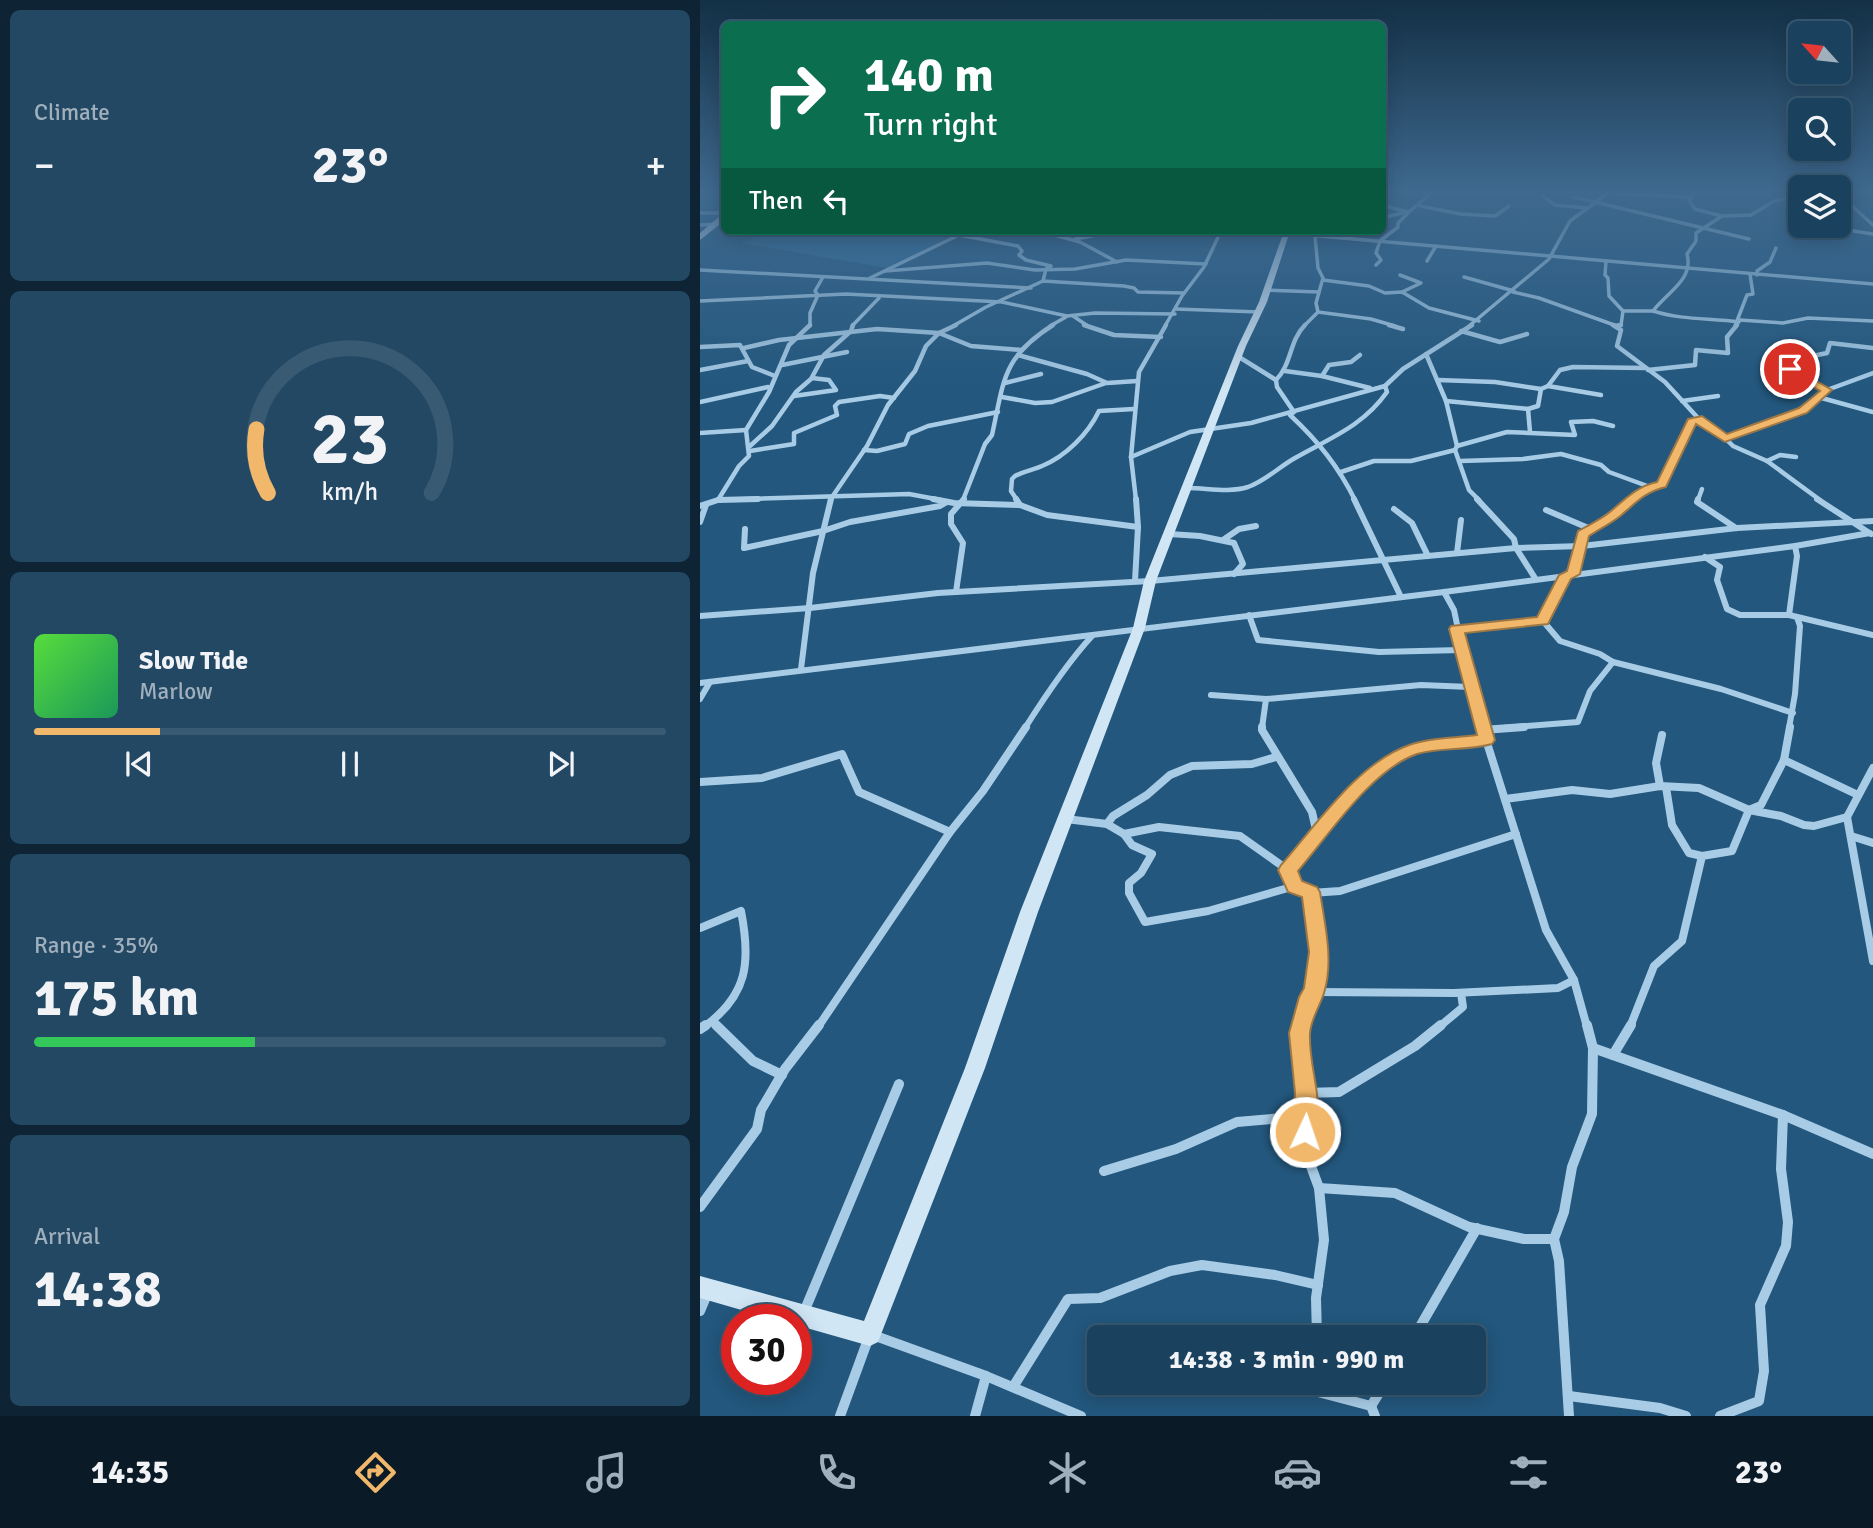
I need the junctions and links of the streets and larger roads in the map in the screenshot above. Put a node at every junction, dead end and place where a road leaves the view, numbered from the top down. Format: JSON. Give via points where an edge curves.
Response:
{"nodes":[{"id":1,"x":911,"y":259,"type":"edge"},
{"id":2,"x":1025,"y":259,"type":"edge"},
{"id":3,"x":1113,"y":259,"type":"edge"},
{"id":4,"x":1208,"y":259,"type":"edge"},
{"id":5,"x":1278,"y":259,"type":"edge"},
{"id":6,"x":1319,"y":259,"type":"edge"},
{"id":7,"x":1380,"y":259,"type":"edge"},
{"id":8,"x":1549,"y":259,"type":"edge"},
{"id":9,"x":1585,"y":259,"type":"edge"},
{"id":10,"x":1688,"y":259,"type":"edge"},
{"id":11,"x":1771,"y":259,"type":"edge"},
{"id":12,"x":1606,"y":261,"type":"junction"},
{"id":13,"x":1117,"y":262,"type":"junction"},
{"id":14,"x":1206,"y":264,"type":"junction"},
{"id":15,"x":1376,"y":265,"type":"dead end"},
{"id":16,"x":1046,"y":269,"type":"junction"},
{"id":17,"x":1690,"y":269,"type":"junction"},
{"id":18,"x":700,"y":270,"type":"edge"},
{"id":19,"x":886,"y":271,"type":"junction"},
{"id":20,"x":1750,"y":274,"type":"junction"},
{"id":21,"x":1400,"y":275,"type":"dead end"},
{"id":22,"x":1757,"y":275,"type":"junction"},
{"id":23,"x":823,"y":277,"type":"junction"},
{"id":24,"x":1464,"y":277,"type":"dead end"},
{"id":25,"x":869,"y":279,"type":"junction"},
{"id":26,"x":1323,"y":280,"type":"junction"},
{"id":27,"x":1043,"y":281,"type":"junction"},
{"id":28,"x":1873,"y":284,"type":"edge"},
{"id":29,"x":1031,"y":288,"type":"junction"},
{"id":30,"x":1266,"y":290,"type":"junction"},
{"id":31,"x":1319,"y":292,"type":"junction"},
{"id":32,"x":1402,"y":292,"type":"junction"},
{"id":33,"x":1513,"y":292,"type":"junction"},
{"id":34,"x":1184,"y":293,"type":"junction"},
{"id":35,"x":818,"y":295,"type":"junction"},
{"id":36,"x":879,"y":298,"type":"junction"},
{"id":37,"x":700,"y":301,"type":"edge"},
{"id":38,"x":1002,"y":302,"type":"junction"},
{"id":39,"x":1175,"y":311,"type":"junction"},
{"id":40,"x":1623,"y":311,"type":"junction"},
{"id":41,"x":1653,"y":311,"type":"junction"},
{"id":42,"x":1259,"y":312,"type":"junction"},
{"id":43,"x":1318,"y":312,"type":"junction"},
{"id":44,"x":1070,"y":316,"type":"junction"},
{"id":45,"x":1480,"y":321,"type":"junction"},
{"id":46,"x":1739,"y":321,"type":"junction"},
{"id":47,"x":1873,"y":321,"type":"edge"},
{"id":48,"x":1614,"y":327,"type":"junction"},
{"id":49,"x":1403,"y":328,"type":"dead end"},
{"id":50,"x":851,"y":331,"type":"junction"},
{"id":51,"x":1460,"y":331,"type":"junction"},
{"id":52,"x":939,"y":333,"type":"junction"},
{"id":53,"x":1527,"y":334,"type":"dead end"},
{"id":54,"x":1161,"y":337,"type":"junction"},
{"id":55,"x":795,"y":338,"type":"junction"},
{"id":56,"x":700,"y":347,"type":"edge"},
{"id":57,"x":744,"y":348,"type":"junction"},
{"id":58,"x":1873,"y":348,"type":"edge"},
{"id":59,"x":1022,"y":350,"type":"junction"},
{"id":60,"x":847,"y":352,"type":"dead end"},
{"id":61,"x":1426,"y":354,"type":"junction"},
{"id":62,"x":1018,"y":355,"type":"junction"},
{"id":63,"x":1360,"y":355,"type":"dead end"},
{"id":64,"x":1239,"y":356,"type":"junction"},
{"id":65,"x":822,"y":359,"type":"junction"},
{"id":66,"x":748,"y":361,"type":"junction"},
{"id":67,"x":782,"y":365,"type":"junction"},
{"id":68,"x":1647,"y":369,"type":"junction"},
{"id":69,"x":700,"y":370,"type":"edge"},
{"id":70,"x":1285,"y":371,"type":"junction"},
{"id":71,"x":1873,"y":373,"type":"edge"},
{"id":72,"x":1041,"y":374,"type":"dead end"},
{"id":73,"x":775,"y":376,"type":"junction"},
{"id":74,"x":1322,"y":376,"type":"junction"},
{"id":75,"x":812,"y":378,"type":"junction"},
{"id":76,"x":1276,"y":380,"type":"junction"},
{"id":77,"x":1438,"y":380,"type":"junction"},
{"id":78,"x":1138,"y":381,"type":"junction"},
{"id":79,"x":1005,"y":383,"type":"junction"},
{"id":80,"x":1107,"y":383,"type":"junction"},
{"id":81,"x":1385,"y":386,"type":"junction"},
{"id":82,"x":1548,"y":386,"type":"junction"},
{"id":83,"x":768,"y":387,"type":"junction"},
{"id":84,"x":1371,"y":388,"type":"junction"},
{"id":85,"x":836,"y":390,"type":"junction"},
{"id":86,"x":1541,"y":390,"type":"junction"},
{"id":87,"x":1827,"y":390,"type":"junction"},
{"id":88,"x":1601,"y":395,"type":"dead end"},
{"id":89,"x":794,"y":396,"type":"junction"},
{"id":90,"x":1718,"y":396,"type":"dead end"},
{"id":91,"x":1002,"y":397,"type":"junction"},
{"id":92,"x":1818,"y":397,"type":"junction"},
{"id":93,"x":894,"y":398,"type":"junction"},
{"id":94,"x":1446,"y":401,"type":"junction"},
{"id":95,"x":1682,"y":401,"type":"junction"},
{"id":96,"x":700,"y":402,"type":"edge"},
{"id":97,"x":839,"y":402,"type":"junction"},
{"id":98,"x":1134,"y":409,"type":"junction"},
{"id":99,"x":1528,"y":409,"type":"junction"},
{"id":100,"x":998,"y":412,"type":"junction"},
{"id":101,"x":1294,"y":412,"type":"junction"},
{"id":102,"x":1873,"y":412,"type":"edge"},
{"id":103,"x":1698,"y":418,"type":"junction"},
{"id":104,"x":1613,"y":426,"type":"dead end"},
{"id":105,"x":1211,"y":427,"type":"junction"},
{"id":106,"x":746,"y":430,"type":"junction"},
{"id":107,"x":1530,"y":432,"type":"junction"},
{"id":108,"x":700,"y":433,"type":"edge"},
{"id":109,"x":1725,"y":438,"type":"junction"},
{"id":110,"x":1321,"y":444,"type":"junction"},
{"id":111,"x":1456,"y":448,"type":"junction"},
{"id":112,"x":750,"y":449,"type":"junction"},
{"id":113,"x":864,"y":450,"type":"junction"},
{"id":114,"x":1131,"y":457,"type":"junction"},
{"id":115,"x":1796,"y":457,"type":"dead end"},
{"id":116,"x":1460,"y":461,"type":"junction"},
{"id":117,"x":1767,"y":461,"type":"junction"},
{"id":118,"x":1341,"y":472,"type":"junction"},
{"id":119,"x":1650,"y":487,"type":"junction"},
{"id":120,"x":1188,"y":488,"type":"junction"},
{"id":121,"x":1702,"y":489,"type":"dead end"},
{"id":122,"x":831,"y":497,"type":"junction"},
{"id":123,"x":718,"y":500,"type":"junction"},
{"id":124,"x":947,"y":502,"type":"junction"},
{"id":125,"x":962,"y":503,"type":"junction"},
{"id":126,"x":1020,"y":505,"type":"junction"},
{"id":127,"x":703,"y":506,"type":"edge"},
{"id":128,"x":1394,"y":509,"type":"dead end"},
{"id":129,"x":1546,"y":510,"type":"dead end"},
{"id":130,"x":1461,"y":520,"type":"dead end"},
{"id":131,"x":1873,"y":521,"type":"edge"},
{"id":132,"x":700,"y":522,"type":"edge"},
{"id":133,"x":1854,"y":522,"type":"junction"},
{"id":134,"x":1256,"y":526,"type":"dead end"},
{"id":135,"x":1138,"y":527,"type":"junction"},
{"id":136,"x":1737,"y":528,"type":"junction"},
{"id":137,"x":745,"y":529,"type":"dead end"},
{"id":138,"x":1592,"y":530,"type":"junction"},
{"id":139,"x":823,"y":531,"type":"junction"},
{"id":140,"x":1169,"y":534,"type":"junction"},
{"id":141,"x":1872,"y":534,"type":"edge"},
{"id":142,"x":1223,"y":540,"type":"junction"},
{"id":143,"x":1582,"y":546,"type":"junction"},
{"id":144,"x":1795,"y":546,"type":"junction"},
{"id":145,"x":1516,"y":548,"type":"junction"},
{"id":146,"x":1457,"y":554,"type":"junction"},
{"id":147,"x":1428,"y":556,"type":"junction"},
{"id":148,"x":1705,"y":557,"type":"junction"},
{"id":149,"x":1382,"y":560,"type":"junction"},
{"id":150,"x":1233,"y":574,"type":"junction"},
{"id":151,"x":1570,"y":575,"type":"junction"},
{"id":152,"x":1535,"y":578,"type":"junction"},
{"id":153,"x":1136,"y":581,"type":"junction"},
{"id":154,"x":1150,"y":582,"type":"junction"},
{"id":155,"x":956,"y":592,"type":"junction"},
{"id":156,"x":1444,"y":592,"type":"junction"},
{"id":157,"x":1401,"y":597,"type":"junction"},
{"id":158,"x":810,"y":608,"type":"junction"},
{"id":159,"x":700,"y":615,"type":"edge"},
{"id":160,"x":1249,"y":615,"type":"junction"},
{"id":161,"x":1793,"y":616,"type":"junction"},
{"id":162,"x":1543,"y":621,"type":"junction"},
{"id":163,"x":1139,"y":628,"type":"junction"},
{"id":164,"x":1457,"y":629,"type":"junction"},
{"id":165,"x":1095,"y":635,"type":"junction"},
{"id":166,"x":1873,"y":635,"type":"edge"},
{"id":167,"x":1461,"y":650,"type":"junction"},
{"id":168,"x":1613,"y":662,"type":"junction"},
{"id":169,"x":801,"y":669,"type":"junction"},
{"id":170,"x":710,"y":682,"type":"junction"},
{"id":171,"x":700,"y":683,"type":"edge"},
{"id":172,"x":1470,"y":687,"type":"junction"},
{"id":173,"x":1211,"y":695,"type":"dead end"},
{"id":174,"x":700,"y":699,"type":"edge"},
{"id":175,"x":1266,"y":699,"type":"junction"},
{"id":176,"x":1793,"y":713,"type":"junction"},
{"id":177,"x":1483,"y":730,"type":"junction"},
{"id":178,"x":1662,"y":735,"type":"dead end"},
{"id":179,"x":1487,"y":740,"type":"junction"},
{"id":180,"x":1276,"y":757,"type":"junction"},
{"id":181,"x":1784,"y":760,"type":"junction"},
{"id":182,"x":1873,"y":768,"type":"edge"},
{"id":183,"x":700,"y":782,"type":"edge"},
{"id":184,"x":1663,"y":786,"type":"junction"},
{"id":185,"x":1858,"y":795,"type":"junction"},
{"id":186,"x":1505,"y":799,"type":"junction"},
{"id":187,"x":1749,"y":810,"type":"junction"},
{"id":188,"x":1847,"y":817,"type":"junction"},
{"id":189,"x":1066,"y":819,"type":"junction"},
{"id":190,"x":1107,"y":824,"type":"junction"},
{"id":191,"x":950,"y":832,"type":"junction"},
{"id":192,"x":1124,"y":834,"type":"junction"},
{"id":193,"x":1317,"y":834,"type":"junction"},
{"id":194,"x":1516,"y":834,"type":"junction"},
{"id":195,"x":1851,"y":836,"type":"junction"},
{"id":196,"x":1873,"y":843,"type":"edge"},
{"id":197,"x":1702,"y":856,"type":"junction"},
{"id":198,"x":1288,"y":870,"type":"junction"},
{"id":199,"x":1295,"y":886,"type":"junction"},
{"id":200,"x":1311,"y":892,"type":"junction"},
{"id":201,"x":700,"y":928,"type":"edge"},
{"id":202,"x":1873,"y":961,"type":"edge"},
{"id":203,"x":1574,"y":980,"type":"junction"},
{"id":204,"x":1314,"y":992,"type":"junction"},
{"id":205,"x":1461,"y":993,"type":"junction"},
{"id":206,"x":713,"y":1022,"type":"junction"},
{"id":207,"x":700,"y":1029,"type":"edge"},
{"id":208,"x":1593,"y":1048,"type":"junction"},
{"id":209,"x":1613,"y":1055,"type":"junction"},
{"id":210,"x":782,"y":1075,"type":"junction"},
{"id":211,"x":900,"y":1084,"type":"dead end"},
{"id":212,"x":1307,"y":1093,"type":"junction"},
{"id":213,"x":1783,"y":1115,"type":"junction"},
{"id":214,"x":1306,"y":1116,"type":"junction"},
{"id":215,"x":1873,"y":1154,"type":"edge"},
{"id":216,"x":1104,"y":1171,"type":"dead end"},
{"id":217,"x":1319,"y":1188,"type":"junction"},
{"id":218,"x":700,"y":1207,"type":"edge"},
{"id":219,"x":1477,"y":1228,"type":"junction"},
{"id":220,"x":1554,"y":1239,"type":"junction"},
{"id":221,"x":1318,"y":1285,"type":"junction"},
{"id":222,"x":703,"y":1296,"type":"edge"},
{"id":223,"x":743,"y":1304,"type":"edge"},
{"id":224,"x":808,"y":1304,"type":"edge"},
{"id":225,"x":812,"y":1318,"type":"edge"},
{"id":226,"x":1317,"y":1325,"type":"edge"},
{"id":227,"x":1421,"y":1325,"type":"edge"},
{"id":228,"x":870,"y":1334,"type":"junction"},
{"id":229,"x":986,"y":1376,"type":"junction"},
{"id":230,"x":1013,"y":1387,"type":"junction"},
{"id":231,"x":1327,"y":1395,"type":"edge"},
{"id":232,"x":1380,"y":1395,"type":"edge"},
{"id":233,"x":1569,"y":1396,"type":"junction"},
{"id":234,"x":1373,"y":1411,"type":"edge"},
{"id":235,"x":840,"y":1416,"type":"edge"},
{"id":236,"x":975,"y":1416,"type":"edge"},
{"id":237,"x":1081,"y":1416,"type":"edge"},
{"id":238,"x":1569,"y":1416,"type":"edge"},
{"id":239,"x":1686,"y":1416,"type":"edge"},
{"id":240,"x":1720,"y":1416,"type":"edge"}],
"edges":[{"from":1,"to":19,"type":"street"},
{"from":2,"to":16,"type":"street","via":[[1051,266]]},
{"from":3,"to":13,"type":"street"},
{"from":4,"to":14,"type":"street"},
{"from":5,"to":30,"type":"street"},
{"from":6,"to":26,"type":"street"},
{"from":7,"to":15,"type":"street"},
{"from":8,"to":33,"type":"street"},
{"from":9,"to":12,"type":"street"},
{"from":10,"to":17,"type":"street"},
{"from":11,"to":22,"type":"street"},
{"from":12,"to":17,"type":"street"},
{"from":12,"to":40,"type":"street","via":[[1609,296]]},
{"from":13,"to":14,"type":"street"},
{"from":13,"to":16,"type":"street"},
{"from":14,"to":34,"type":"street"},
{"from":16,"to":19,"type":"street","via":[[987,264]]},
{"from":16,"to":27,"type":"street"},
{"from":17,"to":20,"type":"street"},
{"from":17,"to":41,"type":"street","via":[[1687,279],[1670,290]]},
{"from":18,"to":23,"type":"street"},
{"from":19,"to":25,"type":"street"},
{"from":20,"to":22,"type":"street"},
{"from":20,"to":46,"type":"street","via":[[1753,293],[1747,295]]},
{"from":21,"to":32,"type":"street","via":[[1420,283]]},
{"from":22,"to":28,"type":"street"},
{"from":23,"to":25,"type":"street"},
{"from":23,"to":35,"type":"street","via":[[815,291]]},
{"from":24,"to":33,"type":"street"},
{"from":25,"to":29,"type":"street"},
{"from":26,"to":31,"type":"street"},
{"from":26,"to":32,"type":"street","via":[[1385,293]]},
{"from":27,"to":29,"type":"street"},
{"from":27,"to":34,"type":"street"},
{"from":29,"to":38,"type":"street"},
{"from":30,"to":31,"type":"street"},
{"from":30,"to":42,"type":"street"},
{"from":31,"to":43,"type":"street"},
{"from":32,"to":45,"type":"street","via":[[1440,313]]},
{"from":33,"to":45,"type":"street"},
{"from":33,"to":48,"type":"street"},
{"from":34,"to":39,"type":"street"},
{"from":35,"to":36,"type":"street"},
{"from":35,"to":37,"type":"street"},
{"from":35,"to":55,"type":"street","via":[[810,326]]},
{"from":36,"to":38,"type":"street"},
{"from":36,"to":50,"type":"street"},
{"from":38,"to":44,"type":"street"},
{"from":38,"to":52,"type":"street"},
{"from":39,"to":42,"type":"street"},
{"from":39,"to":44,"type":"street"},
{"from":39,"to":54,"type":"street"},
{"from":40,"to":41,"type":"street"},
{"from":40,"to":48,"type":"street","via":[[1621,325]]},
{"from":41,"to":46,"type":"street"},
{"from":42,"to":64,"type":"street"},
{"from":43,"to":49,"type":"street"},
{"from":43,"to":70,"type":"street","via":[[1296,334]]},
{"from":44,"to":54,"type":"street","via":[[1096,333]]},
{"from":44,"to":59,"type":"street"},
{"from":45,"to":51,"type":"street"},
{"from":46,"to":47,"type":"street"},
{"from":46,"to":68,"type":"street","via":[[1727,337],[1728,353],[1696,350],[1695,365]]},
{"from":48,"to":68,"type":"street","via":[[1621,330],[1617,346]]},
{"from":50,"to":52,"type":"street"},
{"from":50,"to":55,"type":"street"},
{"from":50,"to":65,"type":"street"},
{"from":51,"to":53,"type":"street","via":[[1500,342]]},
{"from":51,"to":61,"type":"street"},
{"from":52,"to":59,"type":"street","via":[[971,346]]},
{"from":52,"to":93,"type":"street"},
{"from":54,"to":78,"type":"street"},
{"from":55,"to":57,"type":"street"},
{"from":55,"to":67,"type":"street"},
{"from":56,"to":57,"type":"street"},
{"from":57,"to":66,"type":"street"},
{"from":58,"to":87,"type":"street","via":[[1830,343],[1827,354],[1808,357],[1790,369]]},
{"from":59,"to":62,"type":"street"},
{"from":60,"to":65,"type":"street"},
{"from":61,"to":77,"type":"street"},
{"from":61,"to":81,"type":"street"},
{"from":62,"to":79,"type":"street","via":[[1009,366]]},
{"from":62,"to":80,"type":"street"},
{"from":63,"to":74,"type":"street","via":[[1351,362],[1329,365]]},
{"from":64,"to":76,"type":"street"},
{"from":64,"to":105,"type":"street"},
{"from":65,"to":67,"type":"street"},
{"from":65,"to":75,"type":"street"},
{"from":66,"to":69,"type":"street"},
{"from":66,"to":73,"type":"street","via":[[759,372]]},
{"from":67,"to":73,"type":"street"},
{"from":68,"to":82,"type":"street","via":[[1573,367],[1560,370]]},
{"from":68,"to":95,"type":"street"},
{"from":70,"to":74,"type":"street"},
{"from":70,"to":76,"type":"street"},
{"from":71,"to":87,"type":"street"},
{"from":72,"to":79,"type":"street"},
{"from":73,"to":83,"type":"street"},
{"from":74,"to":84,"type":"street"},
{"from":75,"to":85,"type":"street","via":[[829,380]]},
{"from":75,"to":89,"type":"street"},
{"from":76,"to":101,"type":"street"},
{"from":77,"to":86,"type":"street","via":[[1509,383]]},
{"from":77,"to":94,"type":"street"},
{"from":78,"to":80,"type":"street"},
{"from":78,"to":98,"type":"street"},
{"from":79,"to":91,"type":"street"},
{"from":80,"to":91,"type":"street","via":[[1052,402]]},
{"from":81,"to":84,"type":"street"},
{"from":81,"to":110,"type":"street","via":[[1387,392],[1371,416]]},
{"from":82,"to":86,"type":"street"},
{"from":82,"to":88,"type":"street"},
{"from":83,"to":96,"type":"street"},
{"from":83,"to":106,"type":"street"},
{"from":84,"to":101,"type":"street"},
{"from":85,"to":89,"type":"street"},
{"from":85,"to":97,"type":"street"},
{"from":86,"to":99,"type":"street","via":[[1538,407]]},
{"from":87,"to":92,"type":"street"},
{"from":89,"to":112,"type":"street"},
{"from":90,"to":95,"type":"street"},
{"from":91,"to":100,"type":"street"},
{"from":92,"to":102,"type":"street"},
{"from":92,"to":109,"type":"street","via":[[1803,410]]},
{"from":93,"to":97,"type":"street"},
{"from":93,"to":113,"type":"street"},
{"from":94,"to":99,"type":"street"},
{"from":94,"to":111,"type":"street"},
{"from":95,"to":103,"type":"street"},
{"from":97,"to":112,"type":"street","via":[[832,420],[804,426],[794,433],[790,446]]},
{"from":98,"to":114,"type":"street"},
{"from":98,"to":126,"type":"street","via":[[1099,411],[1081,438],[1044,467],[1018,472],[1011,491]]},
{"from":99,"to":107,"type":"street"},
{"from":100,"to":113,"type":"street","via":[[928,426],[909,434],[905,444]]},
{"from":100,"to":125,"type":"street"},
{"from":101,"to":105,"type":"street"},
{"from":101,"to":110,"type":"street","via":[[1290,415],[1297,424]]},
{"from":103,"to":109,"type":"street"},
{"from":103,"to":119,"type":"street","via":[[1662,484]]},
{"from":104,"to":107,"type":"street","via":[[1577,420],[1572,422],[1575,435]]},
{"from":105,"to":114,"type":"street"},
{"from":105,"to":120,"type":"street"},
{"from":106,"to":108,"type":"street"},
{"from":106,"to":112,"type":"street"},
{"from":107,"to":111,"type":"street","via":[[1507,432]]},
{"from":109,"to":117,"type":"street"},
{"from":110,"to":118,"type":"street"},
{"from":110,"to":120,"type":"street","via":[[1244,488]]},
{"from":111,"to":116,"type":"street"},
{"from":111,"to":118,"type":"street","via":[[1411,461],[1374,461]]},
{"from":112,"to":123,"type":"street"},
{"from":113,"to":122,"type":"street"},
{"from":114,"to":135,"type":"street"},
{"from":115,"to":117,"type":"street","via":[[1780,455]]},
{"from":116,"to":119,"type":"street","via":[[1560,454],[1601,465]]},
{"from":116,"to":145,"type":"street","via":[[1469,491],[1514,538]]},
{"from":117,"to":133,"type":"street"},
{"from":118,"to":149,"type":"street"},
{"from":119,"to":138,"type":"street"},
{"from":120,"to":140,"type":"street"},
{"from":121,"to":136,"type":"street","via":[[1697,502]]},
{"from":122,"to":123,"type":"street"},
{"from":122,"to":124,"type":"street","via":[[909,494]]},
{"from":122,"to":139,"type":"street"},
{"from":123,"to":127,"type":"street"},
{"from":124,"to":125,"type":"street"},
{"from":124,"to":139,"type":"street"},
{"from":125,"to":126,"type":"street"},
{"from":125,"to":155,"type":"street","via":[[951,514],[951,524],[962,543]]},
{"from":126,"to":135,"type":"street","via":[[1047,514]]},
{"from":127,"to":132,"type":"street"},
{"from":128,"to":147,"type":"street","via":[[1412,523]]},
{"from":129,"to":138,"type":"street"},
{"from":130,"to":146,"type":"street"},
{"from":131,"to":133,"type":"street"},
{"from":133,"to":136,"type":"street"},
{"from":133,"to":141,"type":"street"},
{"from":134,"to":142,"type":"street","via":[[1239,529]]},
{"from":135,"to":153,"type":"street"},
{"from":136,"to":143,"type":"street"},
{"from":137,"to":139,"type":"street","via":[[744,548]]},
{"from":138,"to":143,"type":"street","via":[[1583,534]]},
{"from":139,"to":158,"type":"street"},
{"from":140,"to":142,"type":"street"},
{"from":140,"to":154,"type":"street"},
{"from":141,"to":144,"type":"street"},
{"from":142,"to":150,"type":"street","via":[[1234,543],[1243,564]]},
{"from":143,"to":145,"type":"street"},
{"from":143,"to":151,"type":"street"},
{"from":144,"to":148,"type":"street"},
{"from":144,"to":161,"type":"street"},
{"from":145,"to":146,"type":"street"},
{"from":145,"to":152,"type":"street"},
{"from":146,"to":147,"type":"street"},
{"from":147,"to":149,"type":"street"},
{"from":148,"to":151,"type":"street"},
{"from":148,"to":161,"type":"street","via":[[1720,567],[1717,580],[1727,609],[1740,615]]},
{"from":149,"to":150,"type":"street"},
{"from":149,"to":157,"type":"street"},
{"from":150,"to":154,"type":"street"},
{"from":151,"to":152,"type":"street"},
{"from":151,"to":162,"type":"street"},
{"from":152,"to":156,"type":"street"},
{"from":153,"to":154,"type":"street"},
{"from":153,"to":155,"type":"street"},
{"from":154,"to":163,"type":"street"},
{"from":155,"to":158,"type":"street"},
{"from":156,"to":157,"type":"street"},
{"from":156,"to":164,"type":"street"},
{"from":157,"to":160,"type":"street"},
{"from":158,"to":159,"type":"street"},
{"from":158,"to":169,"type":"street"},
{"from":160,"to":163,"type":"street"},
{"from":160,"to":167,"type":"street","via":[[1258,640],[1379,652]]},
{"from":161,"to":166,"type":"street"},
{"from":161,"to":176,"type":"street","via":[[1800,626]]},
{"from":162,"to":164,"type":"street"},
{"from":162,"to":168,"type":"street","via":[[1560,641]]},
{"from":163,"to":165,"type":"street"},
{"from":163,"to":189,"type":"street"},
{"from":164,"to":167,"type":"street"},
{"from":165,"to":169,"type":"street"},
{"from":165,"to":191,"type":"street","via":[[1075,654]]},
{"from":167,"to":172,"type":"street"},
{"from":168,"to":176,"type":"street"},
{"from":168,"to":177,"type":"street","via":[[1590,691],[1578,722]]},
{"from":169,"to":170,"type":"street"},
{"from":170,"to":171,"type":"street"},
{"from":170,"to":174,"type":"street"},
{"from":172,"to":175,"type":"street","via":[[1421,685]]},
{"from":172,"to":177,"type":"street"},
{"from":173,"to":175,"type":"street"},
{"from":175,"to":180,"type":"street","via":[[1262,730]]},
{"from":176,"to":181,"type":"street"},
{"from":177,"to":179,"type":"street"},
{"from":178,"to":184,"type":"street","via":[[1656,763]]},
{"from":179,"to":186,"type":"street"},
{"from":179,"to":193,"type":"street","via":[[1416,748],[1395,757],[1367,778]]},
{"from":180,"to":190,"type":"street","via":[[1252,764],[1192,766],[1170,775]]},
{"from":180,"to":193,"type":"street","via":[[1312,813]]},
{"from":181,"to":185,"type":"street"},
{"from":181,"to":187,"type":"street","via":[[1761,805]]},
{"from":182,"to":185,"type":"street"},
{"from":183,"to":191,"type":"street","via":[[762,778],[842,754],[859,792]]},
{"from":184,"to":186,"type":"street","via":[[1610,794],[1572,790]]},
{"from":184,"to":187,"type":"street","via":[[1699,788]]},
{"from":184,"to":197,"type":"street","via":[[1672,825],[1689,853]]},
{"from":185,"to":188,"type":"street"},
{"from":186,"to":194,"type":"street"},
{"from":187,"to":188,"type":"street","via":[[1814,826]]},
{"from":187,"to":197,"type":"street","via":[[1732,851]]},
{"from":188,"to":195,"type":"street"},
{"from":189,"to":190,"type":"street"},
{"from":189,"to":228,"type":"street","via":[[975,1068]]},
{"from":190,"to":192,"type":"street"},
{"from":191,"to":210,"type":"street"},
{"from":192,"to":198,"type":"street","via":[[1158,827],[1240,836]]},
{"from":192,"to":199,"type":"street","via":[[1132,845],[1152,854],[1129,883],[1129,893],[1144,922],[1209,911]]},
{"from":193,"to":198,"type":"street"},
{"from":194,"to":200,"type":"street","via":[[1340,891]]},
{"from":194,"to":203,"type":"street","via":[[1546,930]]},
{"from":195,"to":196,"type":"street"},
{"from":195,"to":202,"type":"street"},
{"from":197,"to":209,"type":"street","via":[[1682,941],[1654,967],[1633,1021]]},
{"from":198,"to":199,"type":"street"},
{"from":199,"to":200,"type":"street"},
{"from":200,"to":204,"type":"street","via":[[1319,952]]},
{"from":201,"to":206,"type":"street","via":[[741,911],[741,985]]},
{"from":203,"to":205,"type":"street","via":[[1558,988]]},
{"from":203,"to":208,"type":"street"},
{"from":204,"to":205,"type":"street"},
{"from":204,"to":212,"type":"street","via":[[1300,1033]]},
{"from":205,"to":212,"type":"street","via":[[1462,1007],[1415,1046],[1339,1092]]},
{"from":206,"to":207,"type":"street"},
{"from":206,"to":210,"type":"street","via":[[746,1056]]},
{"from":208,"to":209,"type":"street"},
{"from":208,"to":220,"type":"street","via":[[1592,1114],[1572,1167]]},
{"from":209,"to":213,"type":"street"},
{"from":210,"to":218,"type":"street","via":[[761,1110],[757,1129]]},
{"from":211,"to":224,"type":"street"},
{"from":212,"to":214,"type":"street"},
{"from":213,"to":215,"type":"street"},
{"from":213,"to":240,"type":"street","via":[[1786,1246],[1760,1305],[1764,1371],[1759,1401]]},
{"from":214,"to":216,"type":"street","via":[[1237,1122],[1176,1149]]},
{"from":214,"to":217,"type":"street","via":[[1304,1147]]},
{"from":217,"to":219,"type":"street","via":[[1395,1193]]},
{"from":217,"to":221,"type":"street","via":[[1324,1240]]},
{"from":219,"to":220,"type":"street","via":[[1524,1239]]},
{"from":219,"to":227,"type":"street"},
{"from":220,"to":233,"type":"street"},
{"from":221,"to":226,"type":"street"},
{"from":221,"to":230,"type":"street","via":[[1202,1265],[1170,1271],[1100,1298],[1068,1299]]},
{"from":222,"to":223,"type":"street"},
{"from":225,"to":228,"type":"street"},
{"from":228,"to":229,"type":"street"},
{"from":228,"to":235,"type":"street"},
{"from":229,"to":230,"type":"street"},
{"from":229,"to":236,"type":"street"},
{"from":230,"to":237,"type":"street"},
{"from":231,"to":234,"type":"street"},
{"from":232,"to":234,"type":"street"},
{"from":233,"to":238,"type":"street"},
{"from":233,"to":239,"type":"street","via":[[1660,1408]]}]}
